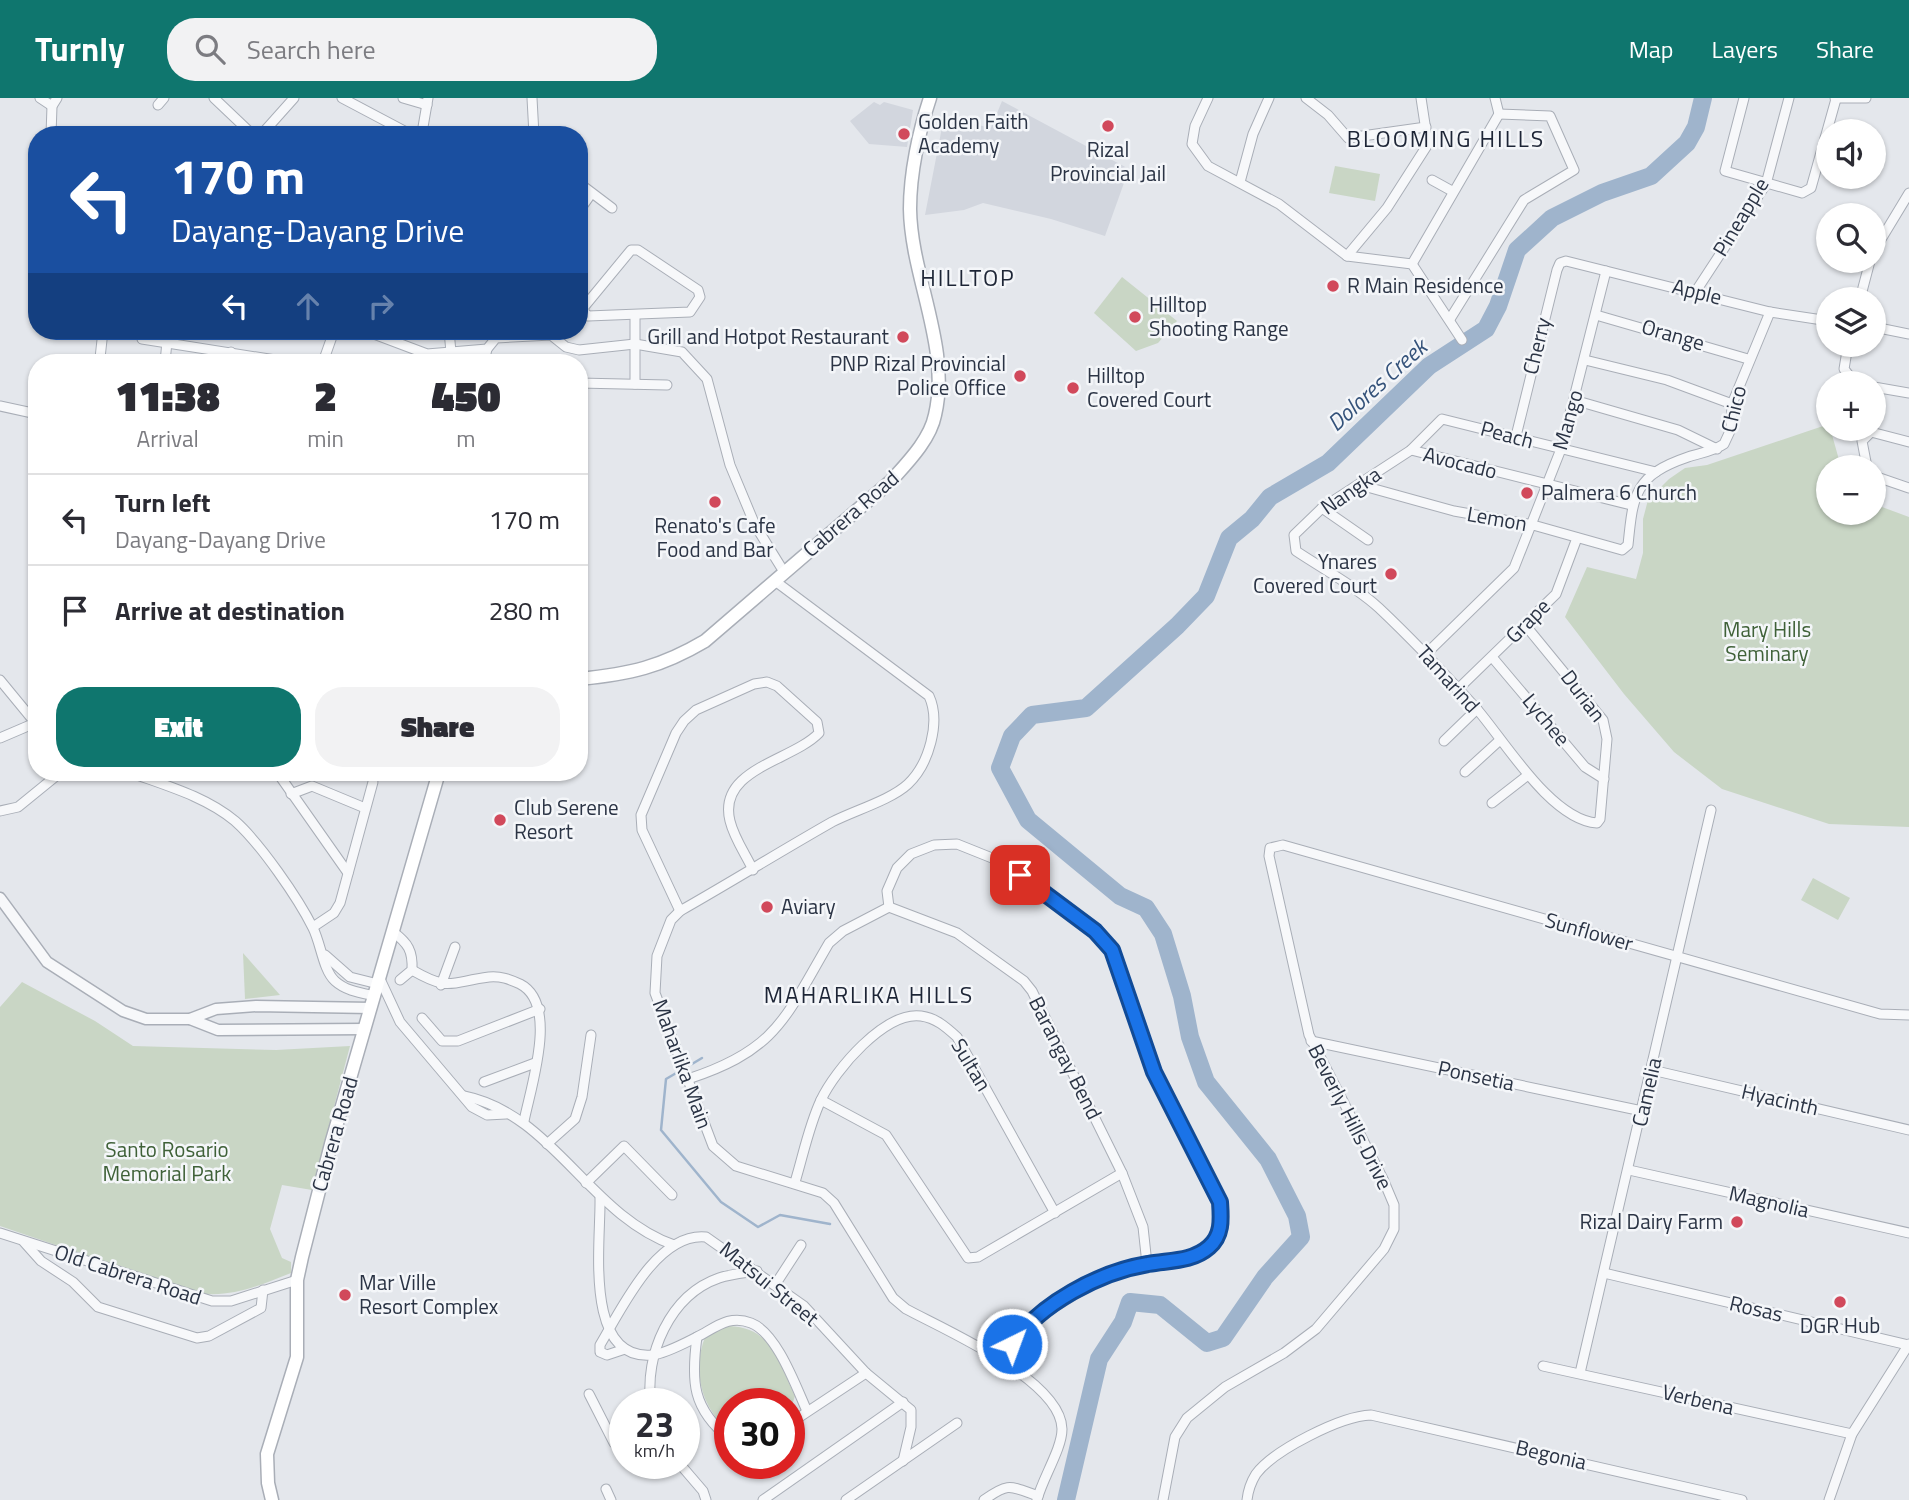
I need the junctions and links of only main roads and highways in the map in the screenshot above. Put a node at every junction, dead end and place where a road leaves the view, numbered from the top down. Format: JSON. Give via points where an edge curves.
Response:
{"nodes":[{"id":1,"x":930,"y":98,"type":"edge"},
{"id":2,"x":588,"y":678,"type":"edge"},
{"id":3,"x":436,"y":781,"type":"edge"},
{"id":4,"x":272,"y":1500,"type":"edge"}],
"edges":[{"from":1,"to":2,"type":"main road","name":"Cabrera Road","via":[[913,172],[910,210],[938,382],[935,417],[912,458],[705,641],[642,671]]},
{"from":3,"to":4,"type":"main road","name":"Cabrera Road","via":[[331,1144],[297,1280],[297,1357],[267,1454]]}]}
